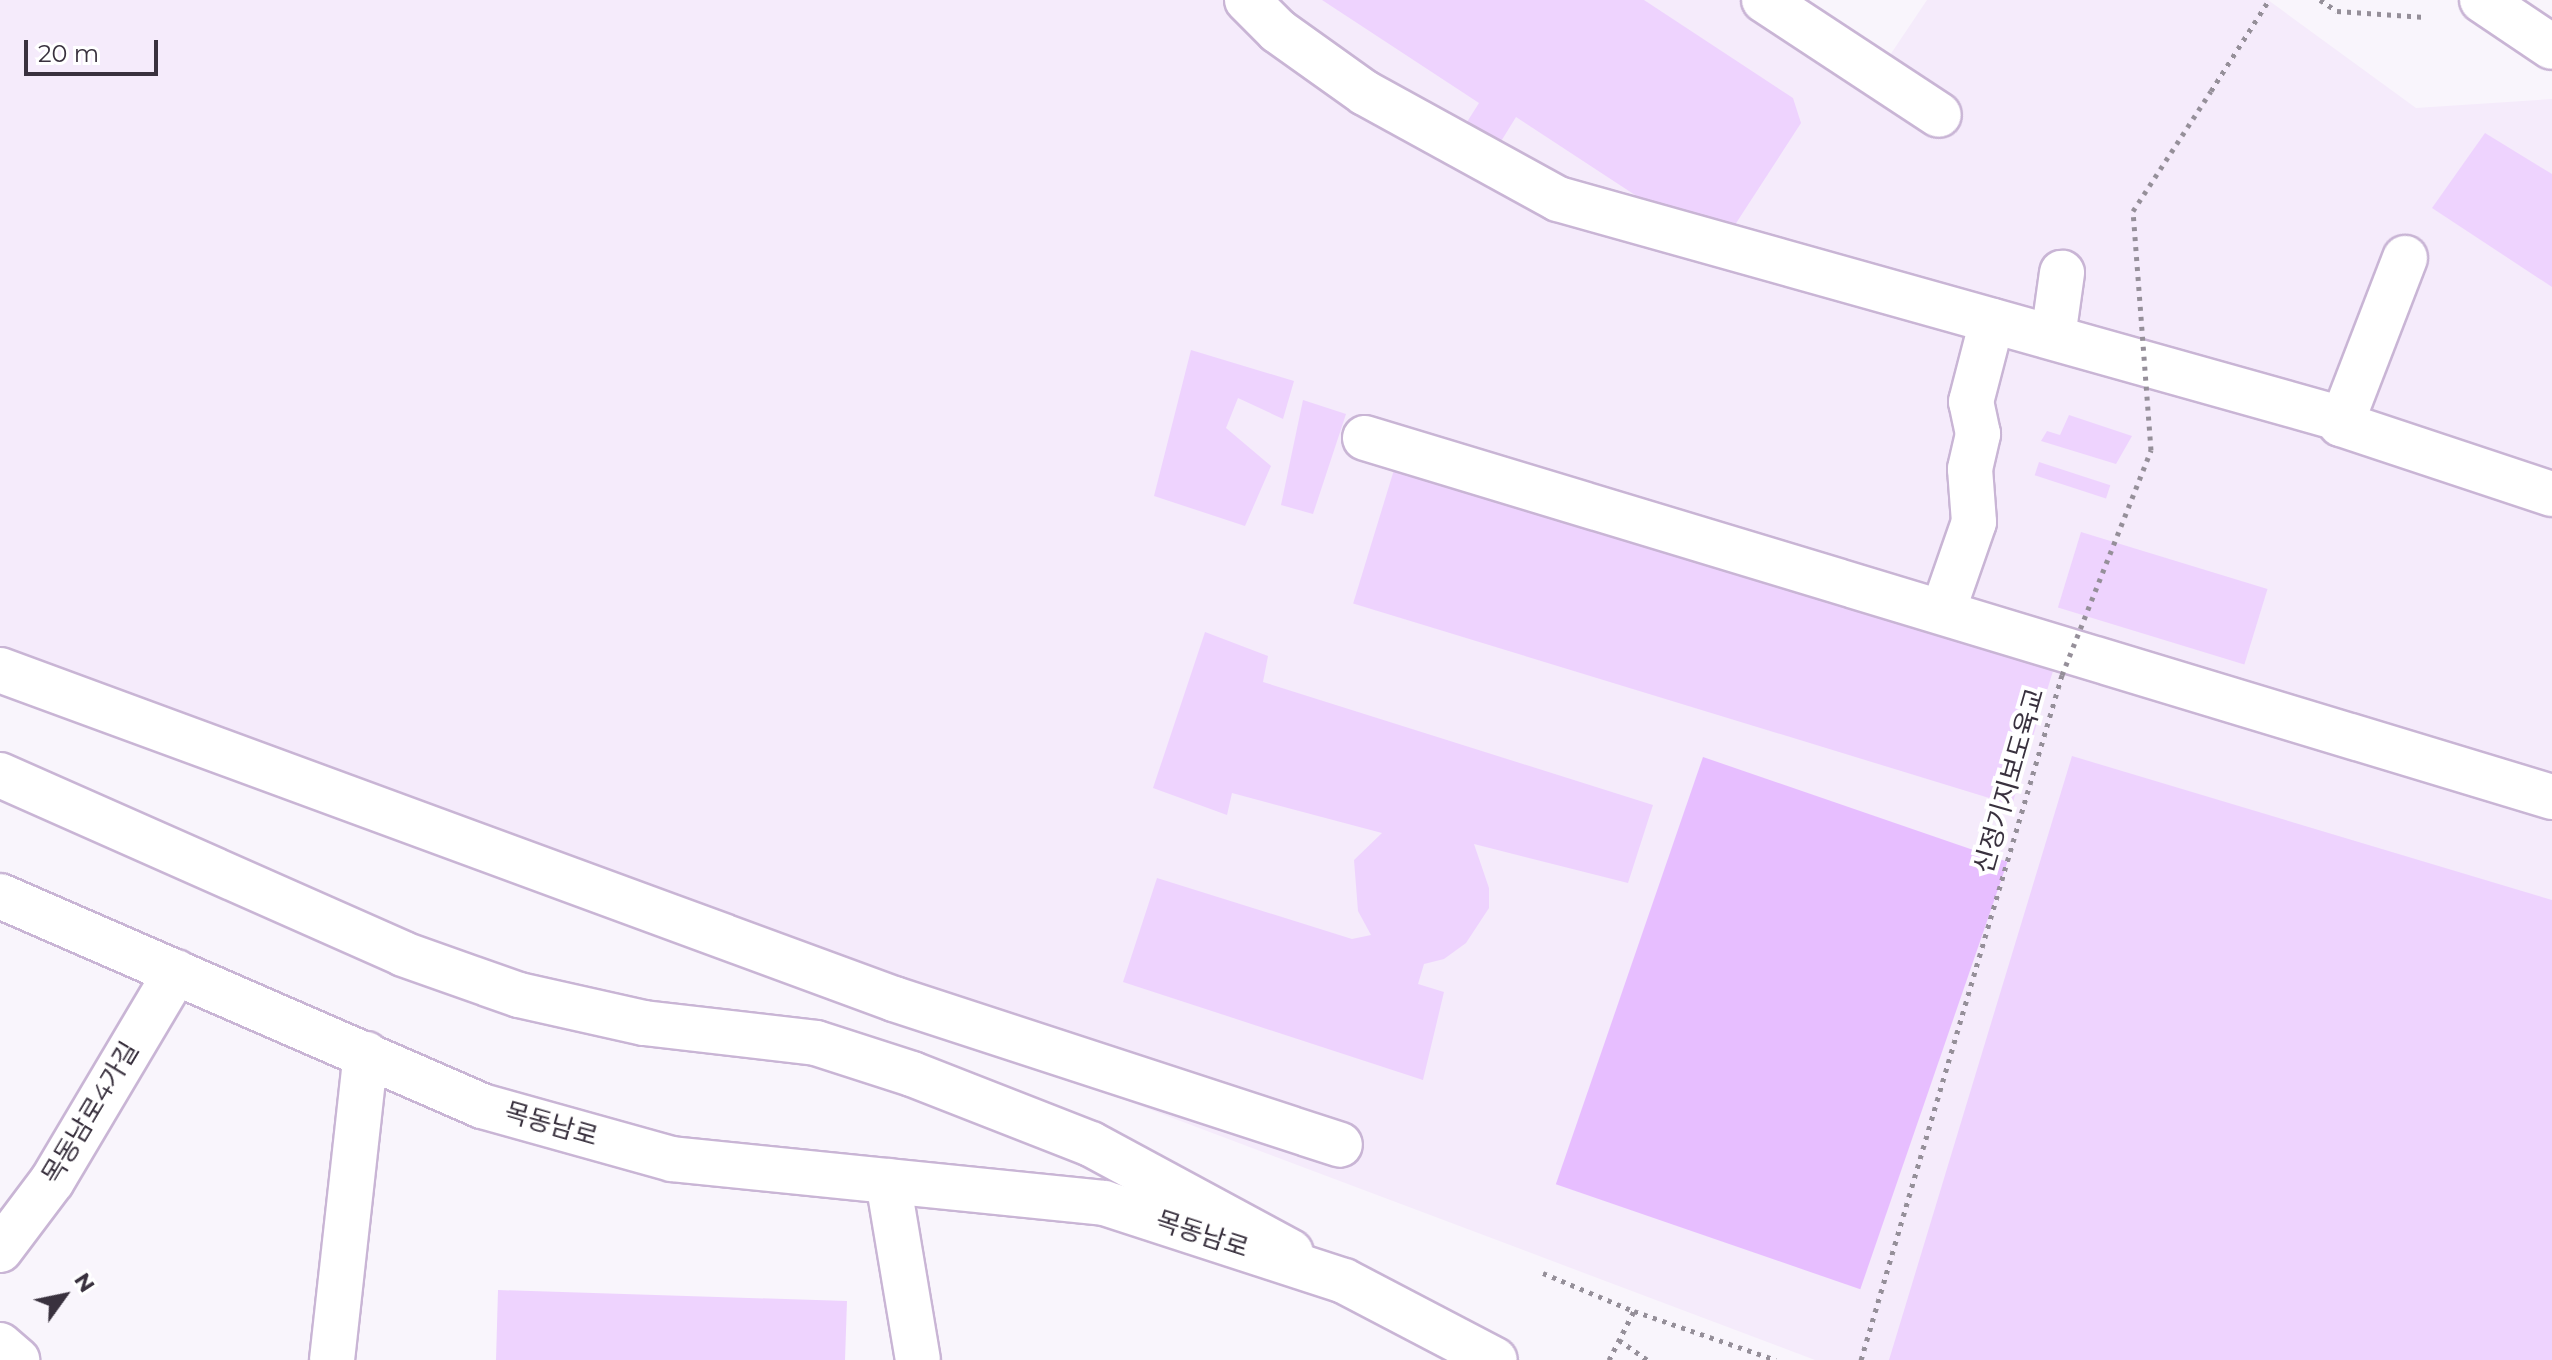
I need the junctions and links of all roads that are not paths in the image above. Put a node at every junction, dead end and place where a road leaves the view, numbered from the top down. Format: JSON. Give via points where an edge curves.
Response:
{"nodes":[{"id":1,"x":1247,"y":0,"type":"edge"},
{"id":2,"x":1764,"y":0,"type":"edge"},
{"id":3,"x":2482,"y":0,"type":"edge"},
{"id":4,"x":2552,"y":47,"type":"edge"},
{"id":5,"x":1939,"y":115,"type":"dead end"},
{"id":6,"x":2405,"y":258,"type":"dead end"},
{"id":7,"x":2062,"y":273,"type":"dead end"},
{"id":8,"x":1992,"y":321,"type":"junction"},
{"id":9,"x":2053,"y":337,"type":"junction"},
{"id":10,"x":2341,"y":424,"type":"junction"},
{"id":11,"x":1365,"y":438,"type":"dead end"},
{"id":12,"x":2552,"y":494,"type":"edge"},
{"id":13,"x":1943,"y":611,"type":"junction"},
{"id":14,"x":0,"y":670,"type":"edge"},
{"id":15,"x":0,"y":775,"type":"edge"},
{"id":16,"x":2552,"y":797,"type":"edge"},
{"id":17,"x":0,"y":896,"type":"edge"},
{"id":18,"x":176,"y":972,"type":"junction"},
{"id":19,"x":366,"y":1054,"type":"junction"},
{"id":20,"x":1340,"y":1145,"type":"dead end"},
{"id":21,"x":888,"y":1181,"type":"junction"},
{"id":22,"x":0,"y":1250,"type":"edge"},
{"id":23,"x":1344,"y":1281,"type":"junction"},
{"id":24,"x":0,"y":1345,"type":"edge"},
{"id":25,"x":17,"y":1360,"type":"edge"},
{"id":26,"x":332,"y":1360,"type":"edge"},
{"id":27,"x":918,"y":1360,"type":"edge"},
{"id":28,"x":1495,"y":1360,"type":"edge"}],
"edges":[{"from":1,"to":8,"type":"main road","via":[[1278,31],[1365,93],[1558,199]]},
{"from":2,"to":5,"type":"main road"},
{"from":3,"to":4,"type":"main road"},
{"from":6,"to":10,"type":"main road"},
{"from":7,"to":9,"type":"main road"},
{"from":8,"to":9,"type":"main road"},
{"from":8,"to":13,"type":"main road","via":[[1971,402],[1978,434],[1970,469],[1974,522]]},
{"from":9,"to":10,"type":"main road","via":[[2335,417]]},
{"from":10,"to":12,"type":"main road"},
{"from":11,"to":13,"type":"main road"},
{"from":13,"to":16,"type":"main road"},
{"from":14,"to":20,"type":"main road","via":[[894,999]]},
{"from":15,"to":23,"type":"main road","via":[[403,954],[519,995],[644,1023],[816,1043],[912,1074],[1091,1144]]},
{"from":17,"to":18,"type":"main road","name":"목동남로"},
{"from":18,"to":19,"type":"main road","name":"목동남로"},
{"from":18,"to":22,"type":"main road","name":"목동남로4가길","via":[[52,1181]]},
{"from":19,"to":21,"type":"main road","name":"목동남로","via":[[482,1106],[672,1159]]},
{"from":19,"to":26,"type":"main road"},
{"from":21,"to":23,"type":"main road","name":"목동남로","via":[[1104,1203]]},
{"from":21,"to":27,"type":"main road"},
{"from":23,"to":28,"type":"main road","name":"목동남로"},
{"from":24,"to":25,"type":"main road"}]}
